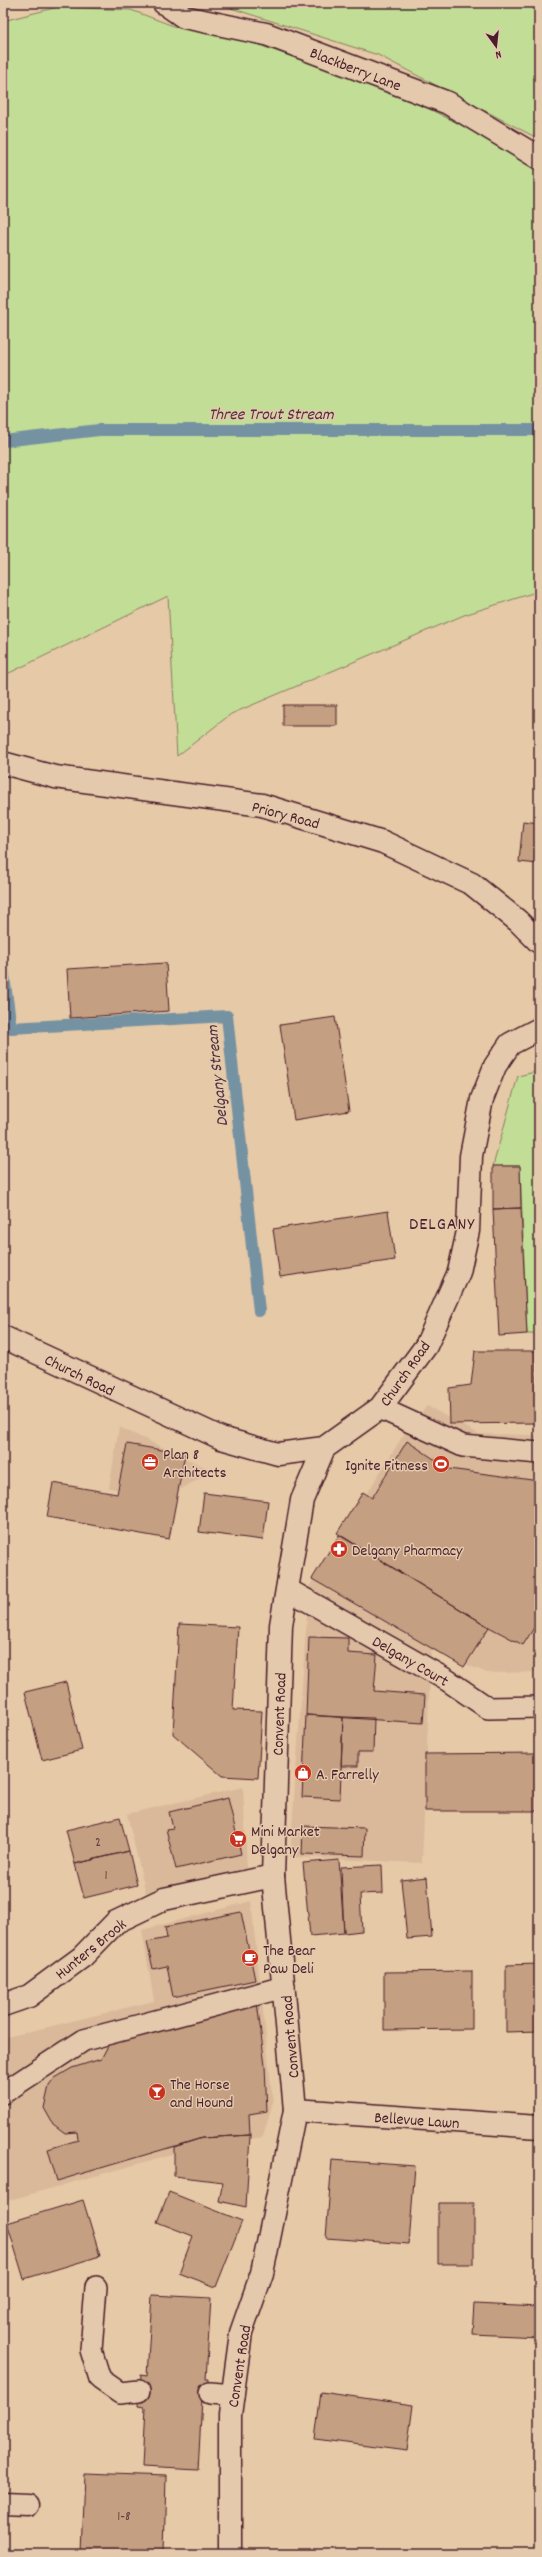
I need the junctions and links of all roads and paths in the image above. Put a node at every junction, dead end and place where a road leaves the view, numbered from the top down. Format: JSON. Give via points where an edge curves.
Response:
{"nodes":[{"id":1,"x":164,"y":3,"type":"edge"},
{"id":2,"x":539,"y":158,"type":"edge"},
{"id":3,"x":3,"y":763,"type":"edge"},
{"id":4,"x":539,"y":942,"type":"edge"},
{"id":5,"x":539,"y":1029,"type":"edge"},
{"id":6,"x":3,"y":1337,"type":"edge"},
{"id":7,"x":380,"y":1408,"type":"junction"},
{"id":8,"x":324,"y":1448,"type":"junction"},
{"id":9,"x":539,"y":1454,"type":"edge"},
{"id":10,"x":287,"y":1589,"type":"junction"},
{"id":11,"x":539,"y":1707,"type":"edge"},
{"id":12,"x":274,"y":1876,"type":"junction"},
{"id":13,"x":284,"y":1987,"type":"junction"},
{"id":14,"x":3,"y":2005,"type":"edge"},
{"id":15,"x":3,"y":2094,"type":"edge"},
{"id":16,"x":295,"y":2110,"type":"junction"},
{"id":17,"x":539,"y":2127,"type":"edge"},
{"id":18,"x":96,"y":2287,"type":"dead end"},
{"id":19,"x":139,"y":2391,"type":"dead end"},
{"id":20,"x":210,"y":2393,"type":"dead end"},
{"id":21,"x":233,"y":2395,"type":"junction"},
{"id":22,"x":3,"y":2504,"type":"edge"},
{"id":23,"x":27,"y":2505,"type":"dead end"},
{"id":24,"x":230,"y":2554,"type":"edge"}],
"edges":[{"from":1,"to":2,"type":"street","name":"Blackberry Lane","via":[[184,17],[266,34],[448,103]]},
{"from":3,"to":4,"type":"street","name":"Priory Road","via":[[55,778],[262,805],[383,842],[472,884],[518,921]]},
{"from":5,"to":7,"type":"street","name":"Church Road","via":[[510,1044],[496,1066],[482,1099],[472,1156],[468,1231],[459,1272],[426,1346]]},
{"from":6,"to":8,"type":"street","name":"Church Road","via":[[221,1438],[278,1454]]},
{"from":7,"to":8,"type":"street","name":"Church Road"},
{"from":7,"to":9,"type":"lane","via":[[463,1446]]},
{"from":8,"to":10,"type":"street","name":"Convent Road","via":[[302,1500]]},
{"from":10,"to":11,"type":"lane","name":"Delgany Court","via":[[447,1680],[488,1708]]},
{"from":10,"to":12,"type":"street","name":"Convent Road","via":[[281,1625]]},
{"from":12,"to":13,"type":"street","name":"Convent Road"},
{"from":12,"to":14,"type":"street","name":"Hunters Brook","via":[[164,1899],[116,1922],[82,1957],[29,1996]]},
{"from":13,"to":15,"type":"lane","via":[[84,2040]]},
{"from":13,"to":16,"type":"street","name":"Convent Road"},
{"from":16,"to":17,"type":"street","name":"Bellevue Lawn"},
{"from":16,"to":21,"type":"street","name":"Convent Road","via":[[262,2273],[241,2333]]},
{"from":18,"to":19,"type":"lane","via":[[91,2350],[100,2379],[120,2393]]},
{"from":20,"to":21,"type":"lane"},
{"from":21,"to":24,"type":"street","name":"Convent Road","via":[[230,2415]]},
{"from":22,"to":23,"type":"street"}]}
